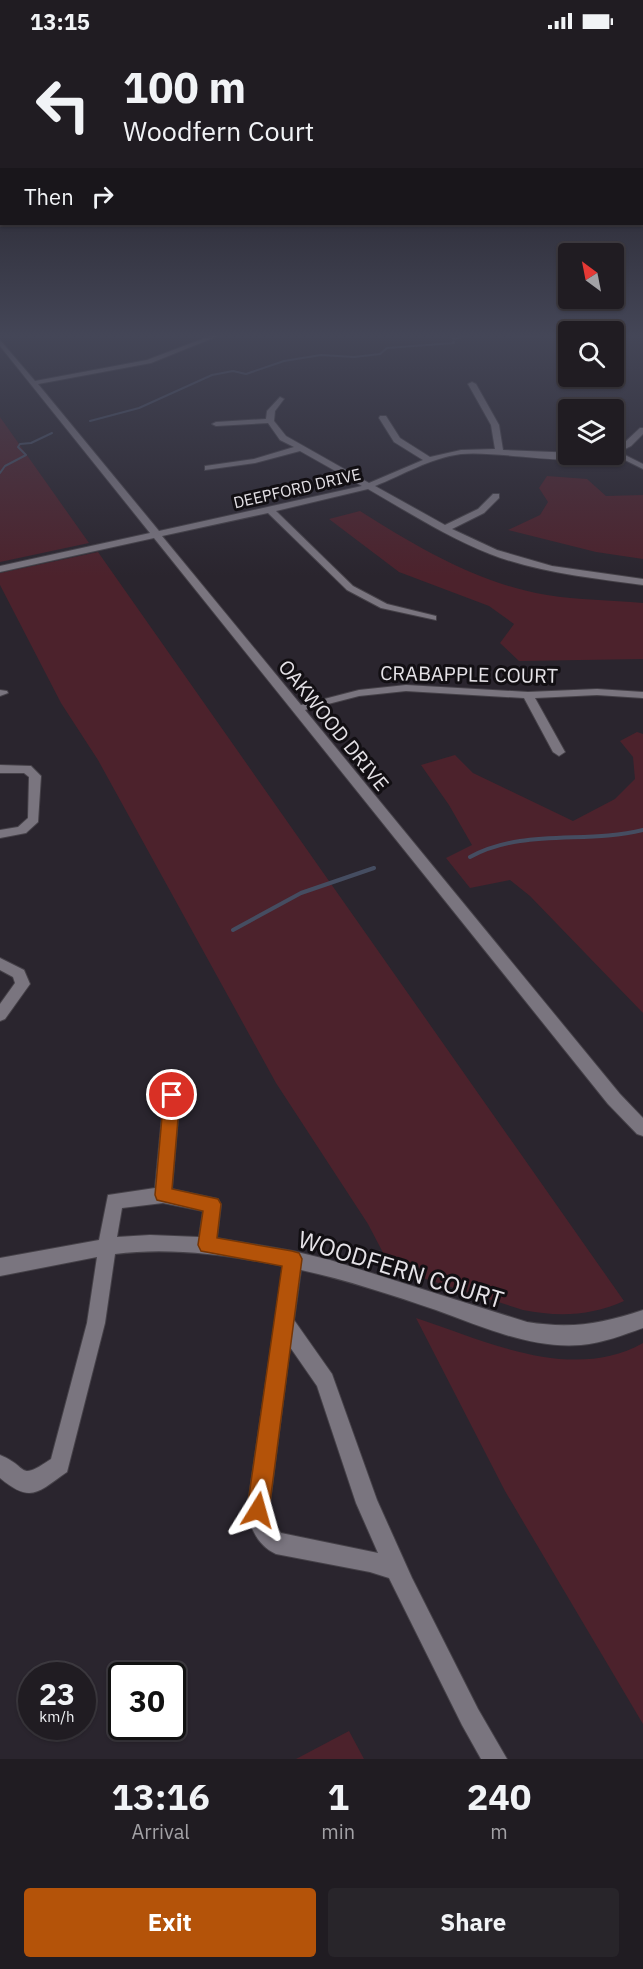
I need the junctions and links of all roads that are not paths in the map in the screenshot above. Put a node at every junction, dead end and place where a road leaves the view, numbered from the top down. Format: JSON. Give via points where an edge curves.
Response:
{"nodes":[{"id":1,"x":61,"y":416,"type":"edge"},
{"id":2,"x":271,"y":416,"type":"edge"},
{"id":3,"x":490,"y":416,"type":"edge"},
{"id":4,"x":382,"y":418,"type":"dead end"},
{"id":5,"x":270,"y":422,"type":"junction"},
{"id":6,"x":216,"y":424,"type":"dead end"},
{"id":7,"x":643,"y":430,"type":"edge"},
{"id":8,"x":624,"y":446,"type":"edge"},
{"id":9,"x":300,"y":448,"type":"junction"},
{"id":10,"x":500,"y":451,"type":"junction"},
{"id":11,"x":558,"y":457,"type":"edge"},
{"id":12,"x":624,"y":457,"type":"edge"},
{"id":13,"x":426,"y":459,"type":"junction"},
{"id":14,"x":643,"y":467,"type":"edge"},
{"id":15,"x":208,"y":468,"type":"dead end"},
{"id":16,"x":369,"y":487,"type":"junction"},
{"id":17,"x":496,"y":496,"type":"dead end"},
{"id":18,"x":270,"y":510,"type":"junction"},
{"id":19,"x":446,"y":529,"type":"junction"},
{"id":20,"x":157,"y":534,"type":"junction"},
{"id":21,"x":0,"y":569,"type":"edge"},
{"id":22,"x":643,"y":582,"type":"edge"},
{"id":23,"x":432,"y":618,"type":"dead end"},
{"id":24,"x":528,"y":695,"type":"junction"},
{"id":25,"x":643,"y":695,"type":"edge"},
{"id":26,"x":297,"y":709,"type":"junction"},
{"id":27,"x":559,"y":752,"type":"dead end"},
{"id":28,"x":0,"y":770,"type":"edge"},
{"id":29,"x":0,"y":834,"type":"edge"},
{"id":30,"x":0,"y":963,"type":"edge"},
{"id":31,"x":0,"y":1015,"type":"edge"},
{"id":32,"x":172,"y":1095,"type":"dead end"},
{"id":33,"x":643,"y":1129,"type":"edge"},
{"id":34,"x":163,"y":1195,"type":"junction"},
{"id":35,"x":108,"y":1245,"type":"junction"},
{"id":36,"x":207,"y":1245,"type":"junction"},
{"id":37,"x":292,"y":1259,"type":"junction"},
{"id":38,"x":0,"y":1267,"type":"edge"},
{"id":39,"x":643,"y":1319,"type":"edge"},
{"id":40,"x":284,"y":1322,"type":"junction"},
{"id":41,"x":0,"y":1465,"type":"edge"},
{"id":42,"x":396,"y":1569,"type":"junction"},
{"id":43,"x":495,"y":1759,"type":"edge"}],
"edges":[{"from":1,"to":20,"type":"street","name":"OAKWOOD DRIVE"},
{"from":2,"to":5,"type":"street"},
{"from":3,"to":10,"type":"street"},
{"from":4,"to":13,"type":"street","via":[[397,440]]},
{"from":5,"to":6,"type":"street"},
{"from":5,"to":9,"type":"street","via":[[278,434]]},
{"from":7,"to":8,"type":"street"},
{"from":9,"to":15,"type":"street","via":[[255,461]]},
{"from":9,"to":16,"type":"street"},
{"from":10,"to":11,"type":"street","name":"DEEPFORD DRIVE"},
{"from":10,"to":13,"type":"street","name":"DEEPFORD DRIVE","via":[[460,452]]},
{"from":12,"to":14,"type":"street"},
{"from":13,"to":16,"type":"street","name":"DEEPFORD DRIVE"},
{"from":16,"to":18,"type":"street","name":"DEEPFORD DRIVE"},
{"from":16,"to":19,"type":"street"},
{"from":17,"to":19,"type":"street","via":[[481,511]]},
{"from":18,"to":20,"type":"street","name":"DEEPFORD DRIVE"},
{"from":18,"to":23,"type":"street","via":[[350,588],[384,606]]},
{"from":19,"to":22,"type":"street","via":[[531,564]]},
{"from":20,"to":21,"type":"street","name":"DEEPFORD DRIVE"},
{"from":20,"to":26,"type":"street","name":"OAKWOOD DRIVE"},
{"from":24,"to":25,"type":"street","name":"CRABAPPLE COURT"},
{"from":24,"to":26,"type":"street","name":"CRABAPPLE COURT","via":[[406,688],[348,695]]},
{"from":24,"to":27,"type":"street"},
{"from":26,"to":33,"type":"street","name":"OAKWOOD DRIVE","via":[[614,1099]]},
{"from":28,"to":29,"type":"street","via":[[27,770],[35,776],[34,819],[22,830]]},
{"from":30,"to":31,"type":"street","via":[[19,974],[23,984]]},
{"from":32,"to":34,"type":"street"},
{"from":34,"to":35,"type":"street","via":[[114,1201]]},
{"from":34,"to":36,"type":"street","via":[[212,1204]]},
{"from":35,"to":36,"type":"street","name":"WOODFERN COURT"},
{"from":35,"to":38,"type":"street","name":"WOODFERN COURT"},
{"from":35,"to":41,"type":"street","via":[[96,1323],[60,1465],[35,1482],[22,1484]]},
{"from":36,"to":37,"type":"street","name":"WOODFERN COURT"},
{"from":37,"to":39,"type":"street","name":"WOODFERN COURT","via":[[355,1275],[492,1323],[535,1333],[599,1334]]},
{"from":37,"to":40,"type":"street"},
{"from":40,"to":42,"type":"street","via":[[325,1381],[367,1503]]},
{"from":40,"to":42,"type":"street","via":[[258,1510],[260,1523],[276,1543]]},
{"from":42,"to":43,"type":"street"}]}
